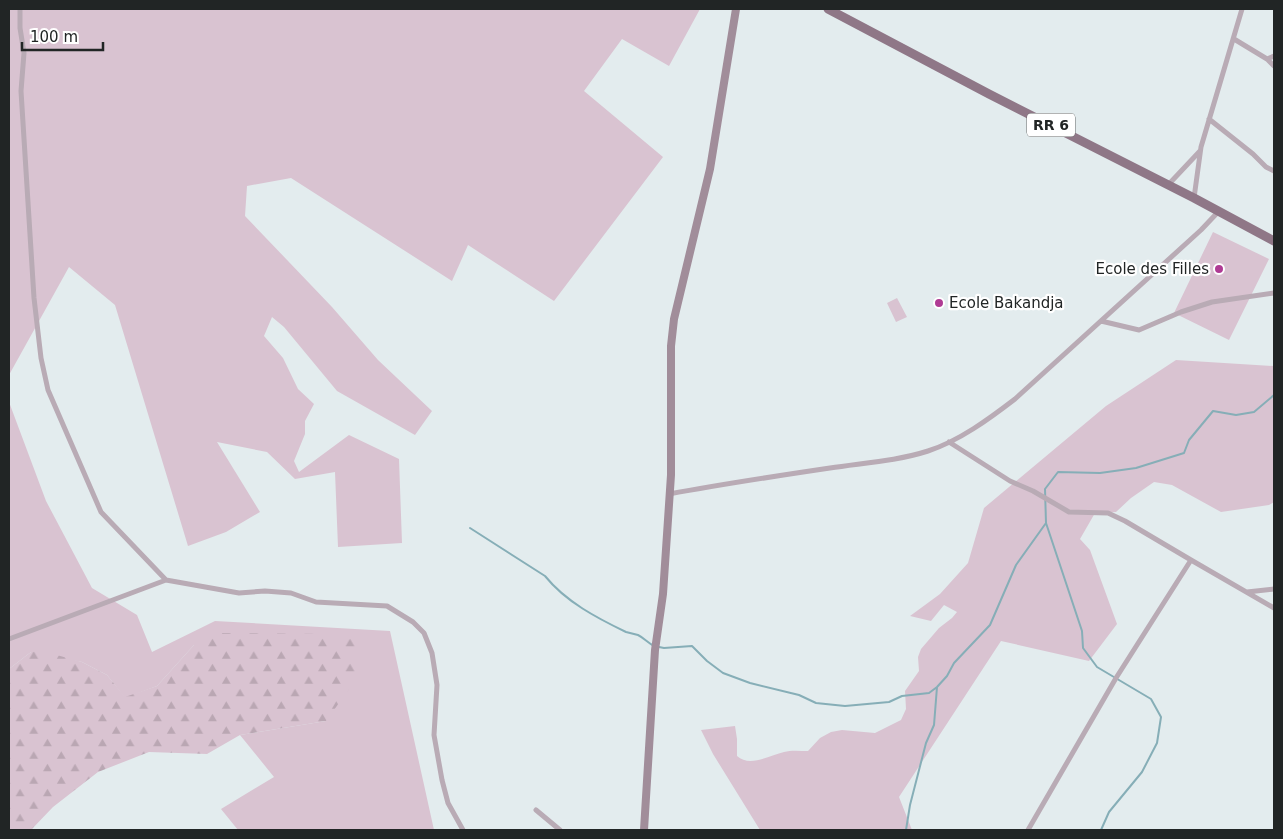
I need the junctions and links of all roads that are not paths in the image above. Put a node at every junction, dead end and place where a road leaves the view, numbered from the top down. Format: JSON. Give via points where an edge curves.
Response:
{"nodes":[{"id":1,"x":20,"y":9,"type":"edge"},
{"id":2,"x":736,"y":9,"type":"edge"},
{"id":3,"x":828,"y":9,"type":"edge"},
{"id":4,"x":1242,"y":9,"type":"edge"},
{"id":5,"x":1234,"y":39,"type":"junction"},
{"id":6,"x":1274,"y":56,"type":"edge"},
{"id":7,"x":1267,"y":59,"type":"junction"},
{"id":8,"x":1274,"y":66,"type":"edge"},
{"id":9,"x":1209,"y":119,"type":"junction"},
{"id":10,"x":1200,"y":151,"type":"junction"},
{"id":11,"x":1274,"y":171,"type":"edge"},
{"id":12,"x":1168,"y":185,"type":"junction"},
{"id":13,"x":1194,"y":198,"type":"junction"},
{"id":14,"x":1219,"y":211,"type":"junction"},
{"id":15,"x":1274,"y":241,"type":"edge"},
{"id":16,"x":1274,"y":293,"type":"edge"},
{"id":17,"x":1101,"y":321,"type":"junction"},
{"id":18,"x":949,"y":442,"type":"junction"},
{"id":19,"x":669,"y":494,"type":"junction"},
{"id":20,"x":1191,"y":560,"type":"junction"},
{"id":21,"x":166,"y":580,"type":"junction"},
{"id":22,"x":1274,"y":589,"type":"edge"},
{"id":23,"x":1246,"y":592,"type":"junction"},
{"id":24,"x":1274,"y":608,"type":"edge"},
{"id":25,"x":9,"y":639,"type":"edge"},
{"id":26,"x":536,"y":810,"type":"dead end"},
{"id":27,"x":463,"y":830,"type":"edge"},
{"id":28,"x":560,"y":830,"type":"edge"},
{"id":29,"x":644,"y":830,"type":"edge"},
{"id":30,"x":1029,"y":830,"type":"edge"}],
"edges":[{"from":1,"to":21,"type":"street","via":[[24,53],[21,91],[34,298],[48,390],[101,512]]},
{"from":2,"to":19,"type":"main road","via":[[710,169],[674,319]]},
{"from":3,"to":12,"type":"main road","number":"RR 6"},
{"from":4,"to":5,"type":"street"},
{"from":5,"to":7,"type":"street"},
{"from":5,"to":9,"type":"street"},
{"from":6,"to":7,"type":"street"},
{"from":7,"to":8,"type":"street"},
{"from":9,"to":10,"type":"street"},
{"from":9,"to":11,"type":"street"},
{"from":10,"to":12,"type":"street"},
{"from":10,"to":13,"type":"street"},
{"from":12,"to":13,"type":"main road","number":"RR 6"},
{"from":13,"to":14,"type":"main road","number":"RR 6"},
{"from":14,"to":15,"type":"main road","number":"RR 6"},
{"from":14,"to":17,"type":"street"},
{"from":16,"to":17,"type":"street","via":[[1212,302],[1139,330]]},
{"from":17,"to":18,"type":"street","via":[[1015,399]]},
{"from":18,"to":19,"type":"street","via":[[899,457]]},
{"from":18,"to":20,"type":"street","via":[[1010,482],[1069,512],[1108,513]]},
{"from":19,"to":29,"type":"main road"},
{"from":20,"to":23,"type":"street"},
{"from":20,"to":30,"type":"street","via":[[1116,678]]},
{"from":21,"to":25,"type":"street"},
{"from":21,"to":27,"type":"street","via":[[239,593],[291,593],[316,602],[387,606],[413,622],[424,633],[432,653],[438,685],[434,735],[448,803]]},
{"from":22,"to":23,"type":"street"},
{"from":23,"to":24,"type":"street"},
{"from":26,"to":28,"type":"street"}]}
